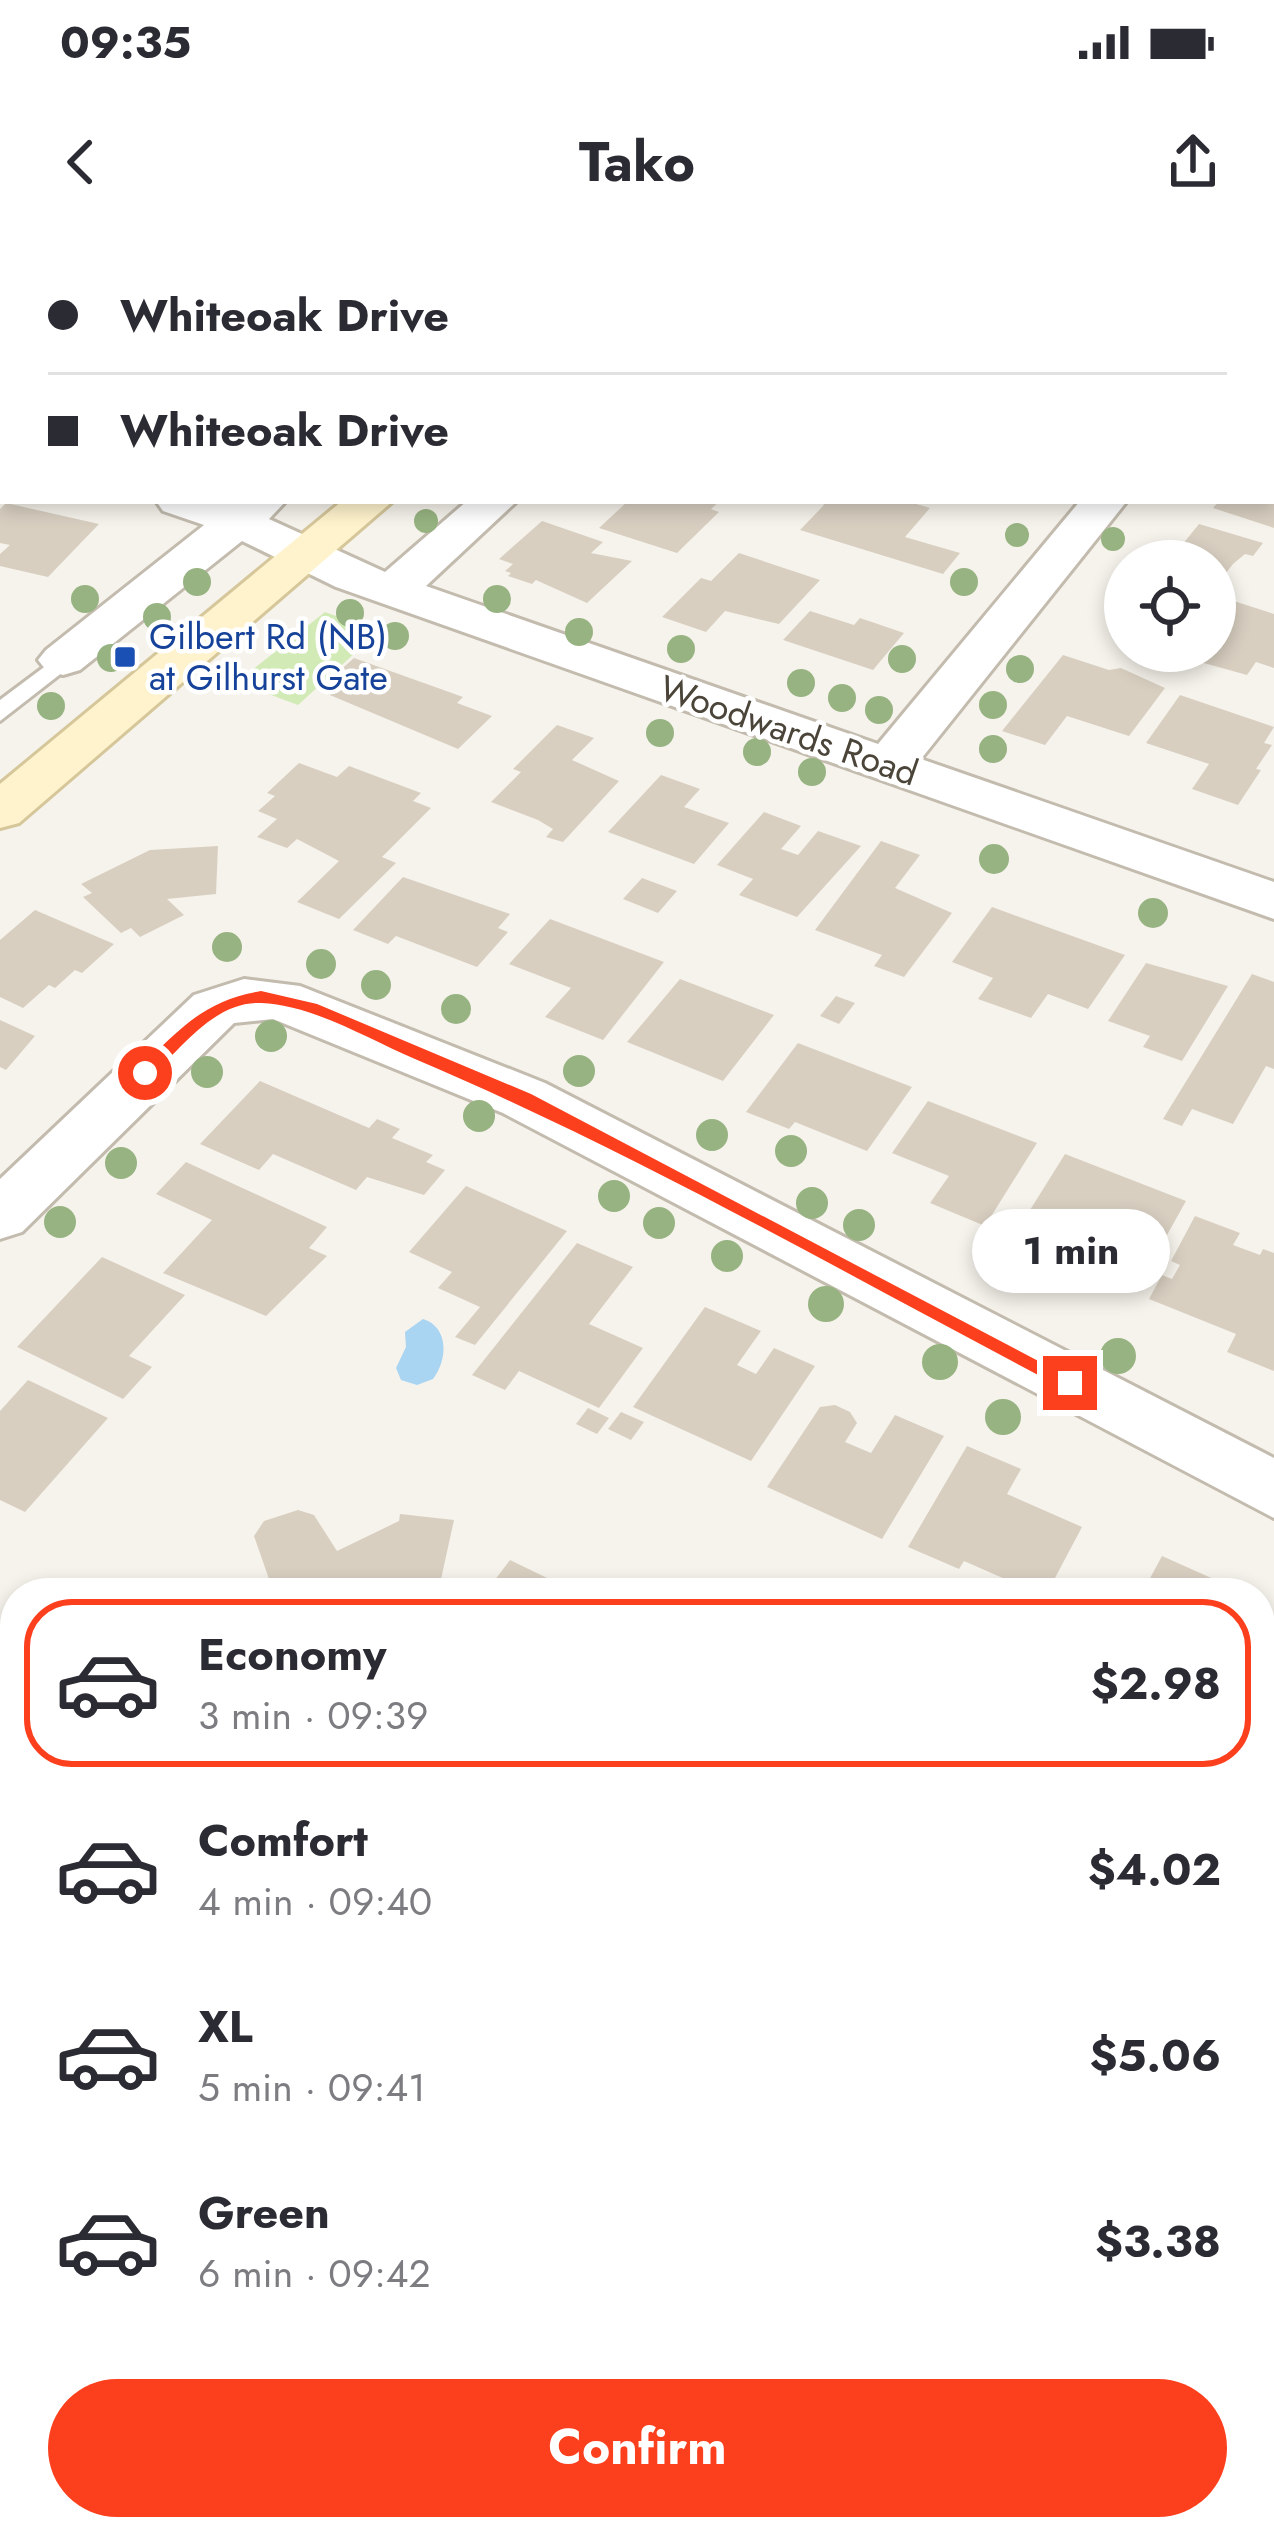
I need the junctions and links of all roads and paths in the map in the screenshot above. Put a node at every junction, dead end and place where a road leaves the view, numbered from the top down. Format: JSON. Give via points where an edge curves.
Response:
{"nodes":[{"id":1,"x":200,"y":504,"type":"edge"},
{"id":2,"x":366,"y":504,"type":"edge"},
{"id":3,"x":491,"y":504,"type":"edge"},
{"id":4,"x":1102,"y":504,"type":"edge"},
{"id":5,"x":250,"y":511,"type":"edge"},
{"id":6,"x":307,"y":554,"type":"junction"},
{"id":7,"x":392,"y":591,"type":"junction"},
{"id":8,"x":63,"y":660,"type":"joint"},
{"id":9,"x":0,"y":713,"type":"edge"},
{"id":10,"x":888,"y":765,"type":"junction"},
{"id":11,"x":0,"y":811,"type":"edge"},
{"id":12,"x":1274,"y":901,"type":"edge"},
{"id":13,"x":0,"y":1216,"type":"edge"},
{"id":14,"x":1274,"y":1490,"type":"edge"}],
"edges":[{"from":1,"to":5,"type":"street","name":"Woodwards Road"},
{"from":2,"to":6,"type":"main road"},
{"from":3,"to":7,"type":"street"},
{"from":4,"to":10,"type":"street"},
{"from":5,"to":6,"type":"street","name":"Woodwards Road"},
{"from":5,"to":8,"type":"street"},
{"from":6,"to":7,"type":"street","name":"Woodwards Road"},
{"from":6,"to":11,"type":"main road"},
{"from":7,"to":10,"type":"street","name":"Woodwards Road"},
{"from":8,"to":9,"type":"lane"},
{"from":10,"to":12,"type":"street","name":"Woodwards Road"},
{"from":13,"to":14,"type":"street","via":[[214,1009],[244,998],[280,1000],[524,1098]]}]}
